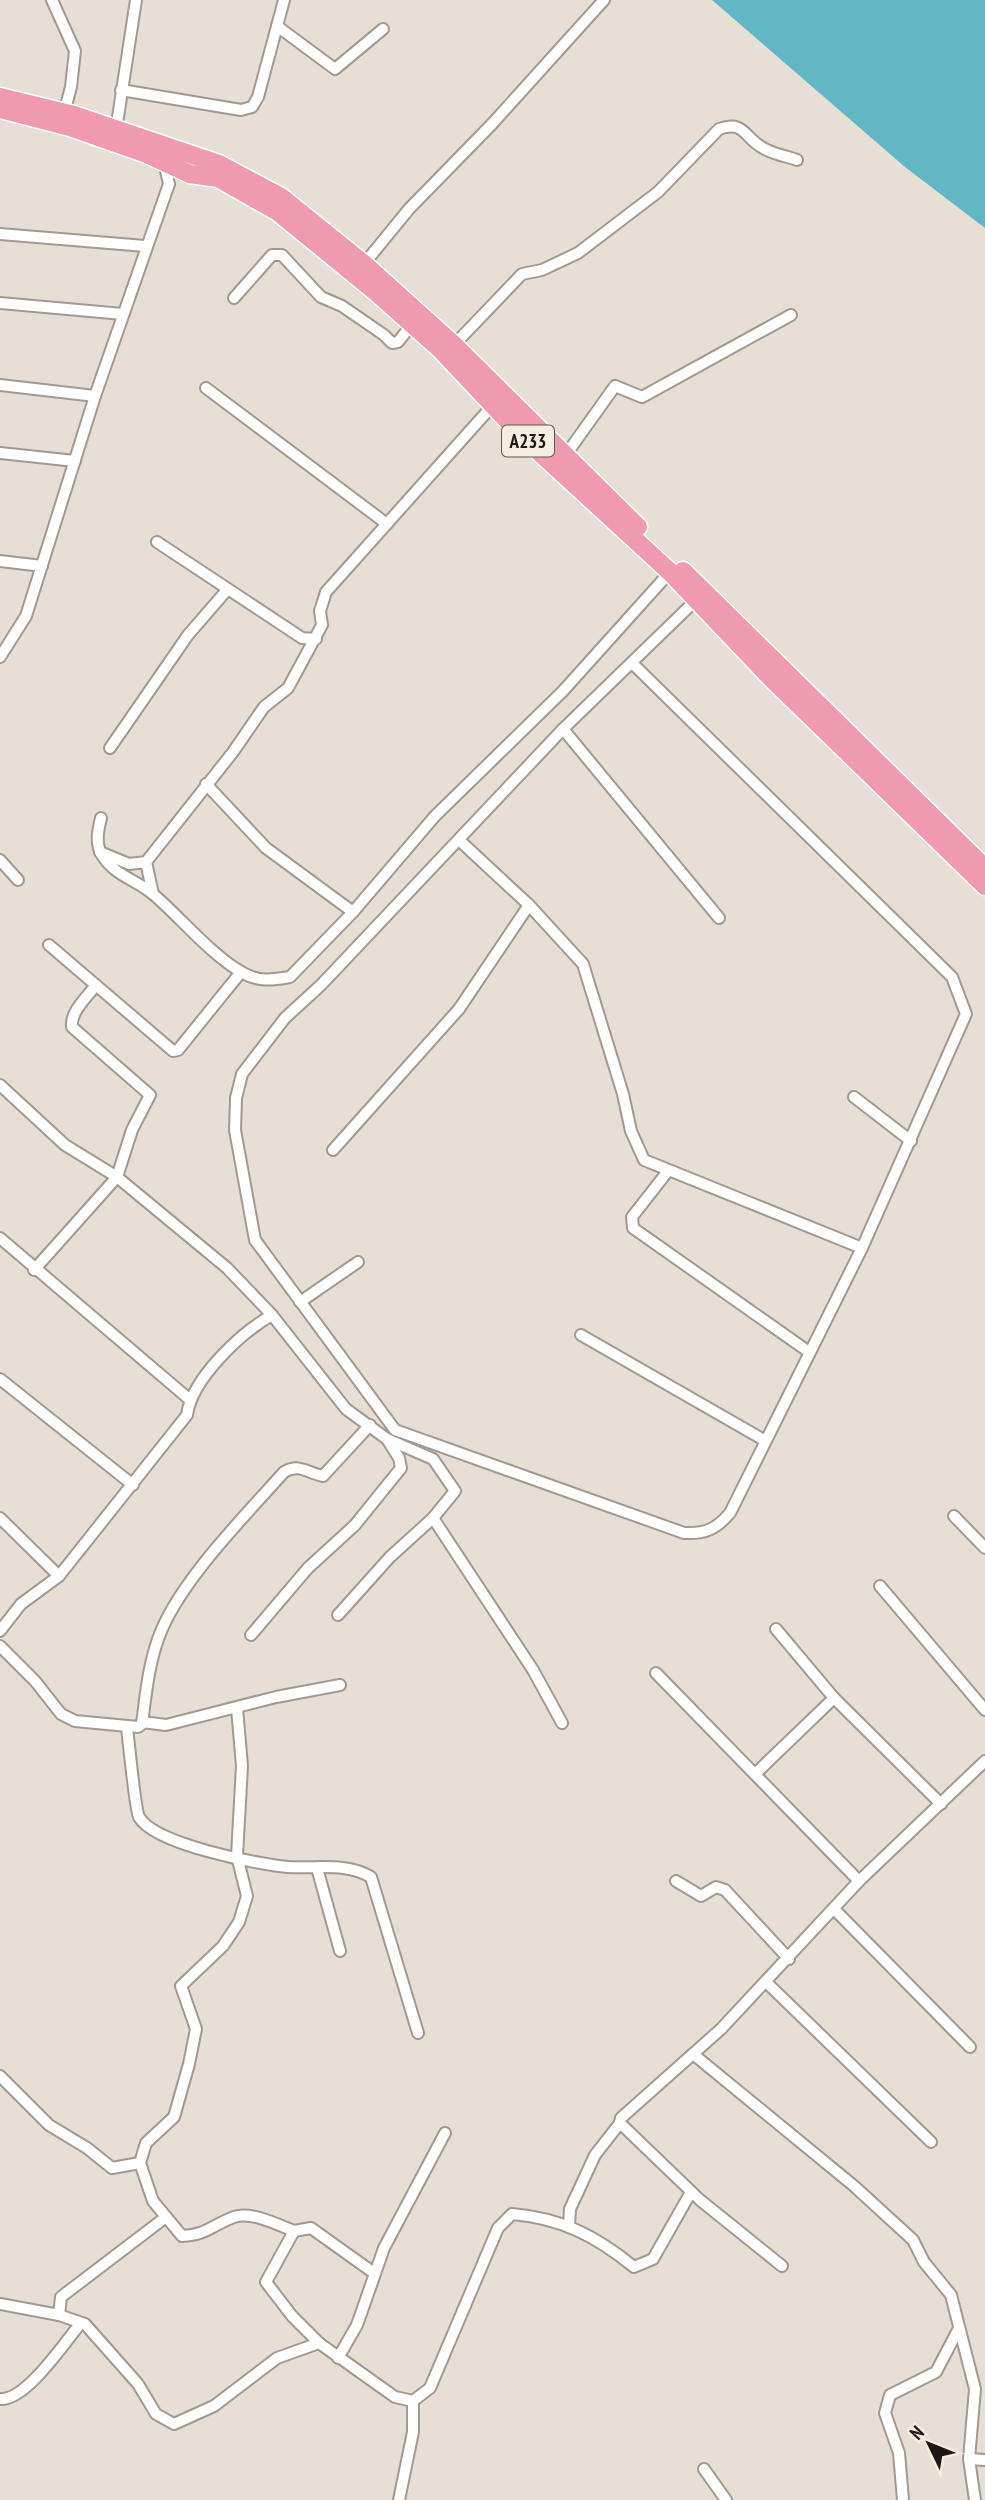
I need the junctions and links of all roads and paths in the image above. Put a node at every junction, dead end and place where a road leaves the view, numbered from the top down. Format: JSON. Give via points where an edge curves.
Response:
{"nodes":[{"id":1,"x":52,"y":0,"type":"edge"},
{"id":2,"x":136,"y":0,"type":"edge"},
{"id":3,"x":284,"y":0,"type":"edge"},
{"id":4,"x":604,"y":0,"type":"edge"},
{"id":5,"x":277,"y":26,"type":"junction"},
{"id":6,"x":383,"y":29,"type":"dead end"},
{"id":7,"x":121,"y":90,"type":"junction"},
{"id":8,"x":0,"y":97,"type":"edge"},
{"id":9,"x":0,"y":110,"type":"edge"},
{"id":10,"x":64,"y":113,"type":"junction"},
{"id":11,"x":116,"y":130,"type":"junction"},
{"id":12,"x":796,"y":160,"type":"dead end"},
{"id":13,"x":164,"y":162,"type":"junction"},
{"id":14,"x":190,"y":174,"type":"junction"},
{"id":15,"x":169,"y":184,"type":"junction"},
{"id":16,"x":0,"y":234,"type":"edge"},
{"id":17,"x":145,"y":246,"type":"junction"},
{"id":18,"x":364,"y":264,"type":"junction"},
{"id":19,"x":234,"y":298,"type":"dead end"},
{"id":20,"x":0,"y":303,"type":"edge"},
{"id":21,"x":123,"y":314,"type":"junction"},
{"id":22,"x":791,"y":315,"type":"dead end"},
{"id":23,"x":412,"y":324,"type":"junction"},
{"id":24,"x":454,"y":345,"type":"junction"},
{"id":25,"x":0,"y":385,"type":"edge"},
{"id":26,"x":206,"y":387,"type":"dead end"},
{"id":27,"x":95,"y":396,"type":"junction"},
{"id":28,"x":493,"y":405,"type":"junction"},
{"id":29,"x":529,"y":432,"type":"junction"},
{"id":30,"x":0,"y":453,"type":"edge"},
{"id":31,"x":565,"y":456,"type":"junction"},
{"id":32,"x":75,"y":461,"type":"junction"},
{"id":33,"x":387,"y":524,"type":"junction"},
{"id":34,"x":157,"y":541,"type":"dead end"},
{"id":35,"x":0,"y":561,"type":"edge"},
{"id":36,"x":42,"y":566,"type":"junction"},
{"id":37,"x":670,"y":572,"type":"junction"},
{"id":38,"x":227,"y":590,"type":"junction"},
{"id":39,"x":695,"y":601,"type":"junction"},
{"id":40,"x":316,"y":639,"type":"junction"},
{"id":41,"x":0,"y":657,"type":"edge"},
{"id":42,"x":632,"y":663,"type":"junction"},
{"id":43,"x":563,"y":729,"type":"junction"},
{"id":44,"x":110,"y":748,"type":"dead end"},
{"id":45,"x":206,"y":784,"type":"junction"},
{"id":46,"x":101,"y":818,"type":"dead end"},
{"id":47,"x":459,"y":840,"type":"junction"},
{"id":48,"x":100,"y":852,"type":"junction"},
{"id":49,"x":0,"y":860,"type":"edge"},
{"id":50,"x":146,"y":862,"type":"junction"},
{"id":51,"x":985,"y":868,"type":"edge"},
{"id":52,"x":18,"y":880,"type":"dead end"},
{"id":53,"x":985,"y":886,"type":"edge"},
{"id":54,"x":153,"y":894,"type":"junction"},
{"id":55,"x":529,"y":905,"type":"junction"},
{"id":56,"x":353,"y":912,"type":"junction"},
{"id":57,"x":719,"y":918,"type":"dead end"},
{"id":58,"x":49,"y":945,"type":"dead end"},
{"id":59,"x":241,"y":972,"type":"junction"},
{"id":60,"x":96,"y":985,"type":"junction"},
{"id":61,"x":0,"y":1085,"type":"edge"},
{"id":62,"x":854,"y":1097,"type":"dead end"},
{"id":63,"x":911,"y":1141,"type":"junction"},
{"id":64,"x":333,"y":1150,"type":"dead end"},
{"id":65,"x":668,"y":1171,"type":"junction"},
{"id":66,"x":117,"y":1177,"type":"junction"},
{"id":67,"x":0,"y":1238,"type":"edge"},
{"id":68,"x":862,"y":1248,"type":"junction"},
{"id":69,"x":358,"y":1262,"type":"dead end"},
{"id":70,"x":34,"y":1270,"type":"junction"},
{"id":71,"x":300,"y":1301,"type":"junction"},
{"id":72,"x":272,"y":1315,"type":"junction"},
{"id":73,"x":581,"y":1335,"type":"dead end"},
{"id":74,"x":808,"y":1352,"type":"junction"},
{"id":75,"x":0,"y":1379,"type":"edge"},
{"id":76,"x":189,"y":1399,"type":"junction"},
{"id":77,"x":370,"y":1425,"type":"junction"},
{"id":78,"x":387,"y":1439,"type":"junction"},
{"id":79,"x":764,"y":1440,"type":"junction"},
{"id":80,"x":134,"y":1485,"type":"junction"},
{"id":81,"x":954,"y":1516,"type":"dead end"},
{"id":82,"x":0,"y":1518,"type":"edge"},
{"id":83,"x":433,"y":1518,"type":"junction"},
{"id":84,"x":985,"y":1548,"type":"edge"},
{"id":85,"x":60,"y":1576,"type":"junction"},
{"id":86,"x":880,"y":1586,"type":"dead end"},
{"id":87,"x":338,"y":1615,"type":"dead end"},
{"id":88,"x":776,"y":1629,"type":"dead end"},
{"id":89,"x":0,"y":1631,"type":"edge"},
{"id":90,"x":251,"y":1635,"type":"dead end"},
{"id":91,"x":0,"y":1646,"type":"edge"},
{"id":92,"x":656,"y":1673,"type":"dead end"},
{"id":93,"x":340,"y":1685,"type":"dead end"},
{"id":94,"x":834,"y":1698,"type":"junction"},
{"id":95,"x":237,"y":1708,"type":"junction"},
{"id":96,"x":985,"y":1710,"type":"edge"},
{"id":97,"x":142,"y":1722,"type":"junction"},
{"id":98,"x":562,"y":1723,"type":"dead end"},
{"id":99,"x":127,"y":1728,"type":"junction"},
{"id":100,"x":985,"y":1761,"type":"edge"},
{"id":101,"x":756,"y":1773,"type":"junction"},
{"id":102,"x":941,"y":1804,"type":"junction"},
{"id":103,"x":237,"y":1856,"type":"junction"},
{"id":104,"x":317,"y":1868,"type":"junction"},
{"id":105,"x":676,"y":1881,"type":"dead end"},
{"id":106,"x":859,"y":1881,"type":"junction"},
{"id":107,"x":834,"y":1909,"type":"junction"},
{"id":108,"x":340,"y":1951,"type":"dead end"},
{"id":109,"x":789,"y":1959,"type":"junction"},
{"id":110,"x":767,"y":1983,"type":"junction"},
{"id":111,"x":418,"y":2033,"type":"dead end"},
{"id":112,"x":970,"y":2047,"type":"dead end"},
{"id":113,"x":693,"y":2054,"type":"junction"},
{"id":114,"x":0,"y":2076,"type":"edge"},
{"id":115,"x":620,"y":2123,"type":"junction"},
{"id":116,"x":444,"y":2133,"type":"dead end"},
{"id":117,"x":931,"y":2142,"type":"dead end"},
{"id":118,"x":140,"y":2163,"type":"junction"},
{"id":119,"x":691,"y":2192,"type":"junction"},
{"id":120,"x":166,"y":2217,"type":"junction"},
{"id":121,"x":569,"y":2227,"type":"junction"},
{"id":122,"x":294,"y":2231,"type":"junction"},
{"id":123,"x":782,"y":2266,"type":"dead end"},
{"id":124,"x":374,"y":2273,"type":"junction"},
{"id":125,"x":0,"y":2304,"type":"edge"},
{"id":126,"x":60,"y":2315,"type":"junction"},
{"id":127,"x":80,"y":2323,"type":"junction"},
{"id":128,"x":958,"y":2330,"type":"junction"},
{"id":129,"x":350,"y":2339,"type":"junction"},
{"id":130,"x":322,"y":2345,"type":"junction"},
{"id":131,"x":338,"y":2358,"type":"junction"},
{"id":132,"x":0,"y":2399,"type":"edge"},
{"id":133,"x":413,"y":2401,"type":"junction"},
{"id":134,"x":969,"y":2459,"type":"junction"},
{"id":135,"x":985,"y":2460,"type":"edge"},
{"id":136,"x":704,"y":2469,"type":"dead end"},
{"id":137,"x":399,"y":2500,"type":"edge"},
{"id":138,"x":724,"y":2500,"type":"edge"},
{"id":139,"x":903,"y":2500,"type":"edge"},
{"id":140,"x":975,"y":2500,"type":"edge"}],
"edges":[{"from":1,"to":10,"type":"street","via":[[75,51]]},
{"from":2,"to":7,"type":"street"},
{"from":3,"to":5,"type":"street"},
{"from":4,"to":18,"type":"street"},
{"from":5,"to":6,"type":"street","via":[[335,69]]},
{"from":5,"to":7,"type":"street","via":[[258,97],[247,109]]},
{"from":7,"to":11,"type":"street"},
{"from":8,"to":10,"type":"highway","number":"A233"},
{"from":9,"to":13,"type":"highway","number":"A233","via":[[70,127]]},
{"from":10,"to":11,"type":"highway","number":"A233"},
{"from":11,"to":18,"type":"highway","number":"A233","via":[[219,164],[281,197]]},
{"from":12,"to":24,"type":"street","via":[[762,148],[739,127],[719,129],[658,192],[578,253],[522,274]]},
{"from":13,"to":14,"type":"highway","number":"A233"},
{"from":13,"to":15,"type":"street"},
{"from":14,"to":15,"type":"street"},
{"from":14,"to":23,"type":"highway","number":"A233","via":[[218,178],[278,212]]},
{"from":15,"to":17,"type":"street"},
{"from":16,"to":17,"type":"street"},
{"from":17,"to":21,"type":"street"},
{"from":18,"to":24,"type":"highway","number":"A233"},
{"from":19,"to":23,"type":"street","via":[[272,255],[282,255],[321,297],[384,334],[392,344]]},
{"from":20,"to":21,"type":"street"},
{"from":21,"to":27,"type":"street"},
{"from":22,"to":31,"type":"street","via":[[642,397],[615,386]]},
{"from":23,"to":28,"type":"highway","number":"A233"},
{"from":24,"to":29,"type":"highway","number":"A233"},
{"from":25,"to":27,"type":"street"},
{"from":26,"to":33,"type":"street"},
{"from":27,"to":32,"type":"street"},
{"from":28,"to":29,"type":"highway","number":"A233"},
{"from":28,"to":33,"type":"street"},
{"from":29,"to":31,"type":"highway","number":"A233"},
{"from":29,"to":37,"type":"highway","number":"A233"},
{"from":30,"to":32,"type":"street"},
{"from":31,"to":51,"type":"highway","number":"A233"},
{"from":32,"to":36,"type":"street"},
{"from":33,"to":40,"type":"street","via":[[326,592]]},
{"from":34,"to":38,"type":"street"},
{"from":35,"to":36,"type":"street"},
{"from":36,"to":41,"type":"street","via":[[26,616]]},
{"from":37,"to":39,"type":"highway","number":"A233"},
{"from":37,"to":56,"type":"street","via":[[563,691],[435,816]]},
{"from":38,"to":40,"type":"street","via":[[302,639]]},
{"from":38,"to":44,"type":"street","via":[[188,635]]},
{"from":39,"to":42,"type":"street"},
{"from":39,"to":53,"type":"highway","number":"A233"},
{"from":40,"to":45,"type":"street","via":[[288,688],[264,707]]},
{"from":42,"to":43,"type":"street"},
{"from":42,"to":63,"type":"street","via":[[952,977],[966,1014]]},
{"from":43,"to":47,"type":"street"},
{"from":43,"to":57,"type":"street"},
{"from":45,"to":50,"type":"street"},
{"from":45,"to":56,"type":"street","via":[[266,848]]},
{"from":46,"to":48,"type":"street","via":[[97,833]]},
{"from":47,"to":55,"type":"street"},
{"from":47,"to":71,"type":"street","via":[[285,1018],[242,1074],[236,1130],[255,1240]]},
{"from":48,"to":50,"type":"street","via":[[129,864]]},
{"from":48,"to":54,"type":"street","via":[[114,871]]},
{"from":49,"to":52,"type":"street"},
{"from":50,"to":54,"type":"street"},
{"from":54,"to":59,"type":"street"},
{"from":55,"to":64,"type":"street","via":[[459,1009]]},
{"from":55,"to":65,"type":"street","via":[[583,964],[637,1148],[644,1160]]},
{"from":56,"to":59,"type":"street","via":[[290,977],[259,980]]},
{"from":58,"to":60,"type":"street"},
{"from":59,"to":60,"type":"street","via":[[173,1051]]},
{"from":60,"to":66,"type":"street","via":[[71,1021],[72,1027],[150,1095],[132,1130]]},
{"from":61,"to":66,"type":"street","via":[[65,1144]]},
{"from":62,"to":63,"type":"street"},
{"from":63,"to":68,"type":"street"},
{"from":65,"to":68,"type":"street"},
{"from":65,"to":74,"type":"street","via":[[632,1217],[634,1228]]},
{"from":66,"to":70,"type":"street"},
{"from":66,"to":72,"type":"street","via":[[227,1268]]},
{"from":67,"to":70,"type":"street"},
{"from":68,"to":74,"type":"street"},
{"from":69,"to":71,"type":"street"},
{"from":70,"to":76,"type":"street"},
{"from":71,"to":79,"type":"street","via":[[396,1430],[684,1533],[708,1532],[730,1513]]},
{"from":72,"to":76,"type":"street","via":[[246,1330]]},
{"from":72,"to":77,"type":"street","via":[[346,1409]]},
{"from":73,"to":79,"type":"street"},
{"from":74,"to":79,"type":"street"},
{"from":75,"to":80,"type":"street"},
{"from":76,"to":80,"type":"street","via":[[187,1415]]},
{"from":77,"to":78,"type":"street"},
{"from":77,"to":97,"type":"street","via":[[323,1476],[301,1467],[284,1472],[197,1575],[160,1632]]},
{"from":78,"to":83,"type":"street","via":[[433,1459],[452,1485],[455,1491]]},
{"from":78,"to":90,"type":"street","via":[[401,1468],[355,1525],[308,1567]]},
{"from":80,"to":85,"type":"street"},
{"from":81,"to":84,"type":"street"},
{"from":82,"to":85,"type":"street"},
{"from":83,"to":87,"type":"street"},
{"from":83,"to":98,"type":"street","via":[[533,1670]]},
{"from":85,"to":89,"type":"street","via":[[21,1604]]},
{"from":86,"to":96,"type":"street"},
{"from":88,"to":94,"type":"street"},
{"from":91,"to":99,"type":"street","via":[[61,1714],[75,1721]]},
{"from":92,"to":101,"type":"street"},
{"from":93,"to":95,"type":"street"},
{"from":94,"to":101,"type":"street"},
{"from":94,"to":102,"type":"street"},
{"from":95,"to":97,"type":"street","via":[[166,1725]]},
{"from":95,"to":103,"type":"street","via":[[242,1766]]},
{"from":97,"to":99,"type":"street"},
{"from":99,"to":103,"type":"street","via":[[138,1815],[149,1830],[186,1845]]},
{"from":100,"to":102,"type":"street"},
{"from":101,"to":106,"type":"street"},
{"from":102,"to":106,"type":"street"},
{"from":103,"to":104,"type":"street","via":[[286,1867]]},
{"from":103,"to":118,"type":"street","via":[[247,1896],[239,1922],[223,1946],[181,1986],[196,2029],[189,2064],[174,2117],[146,2143]]},
{"from":104,"to":108,"type":"street"},
{"from":104,"to":111,"type":"street","via":[[357,1868],[370,1877]]},
{"from":105,"to":109,"type":"street","via":[[701,1896],[716,1887],[725,1889]]},
{"from":106,"to":107,"type":"street"},
{"from":107,"to":109,"type":"street"},
{"from":107,"to":112,"type":"street"},
{"from":109,"to":110,"type":"street"},
{"from":110,"to":113,"type":"street"},
{"from":110,"to":117,"type":"street"},
{"from":113,"to":115,"type":"street"},
{"from":113,"to":128,"type":"street","via":[[914,2240],[924,2262],[951,2295]]},
{"from":114,"to":118,"type":"street","via":[[49,2125],[112,2168]]},
{"from":115,"to":119,"type":"street"},
{"from":115,"to":121,"type":"street","via":[[595,2155],[570,2209]]},
{"from":116,"to":124,"type":"street"},
{"from":118,"to":120,"type":"street","via":[[153,2201]]},
{"from":119,"to":121,"type":"street","via":[[653,2259],[634,2267],[604,2242]]},
{"from":119,"to":123,"type":"street"},
{"from":120,"to":122,"type":"street","via":[[182,2236],[202,2235],[236,2216]]},
{"from":120,"to":126,"type":"street","via":[[61,2297]]},
{"from":121,"to":133,"type":"street","via":[[512,2214],[498,2228],[430,2388]]},
{"from":122,"to":124,"type":"street","via":[[311,2228]]},
{"from":122,"to":130,"type":"street","via":[[266,2282]]},
{"from":124,"to":129,"type":"street"},
{"from":125,"to":126,"type":"street"},
{"from":126,"to":127,"type":"street"},
{"from":127,"to":130,"type":"street","via":[[138,2384],[156,2414],[174,2424],[214,2406],[277,2358]]},
{"from":127,"to":132,"type":"street","via":[[23,2392],[10,2400]]},
{"from":128,"to":134,"type":"street","via":[[975,2389]]},
{"from":128,"to":139,"type":"street","via":[[936,2372],[890,2395],[885,2413],[899,2453]]},
{"from":129,"to":130,"type":"street"},
{"from":129,"to":131,"type":"street"},
{"from":130,"to":131,"type":"street"},
{"from":131,"to":133,"type":"street","via":[[395,2397]]},
{"from":133,"to":137,"type":"street","via":[[413,2432]]},
{"from":134,"to":135,"type":"street"},
{"from":134,"to":140,"type":"street"},
{"from":136,"to":138,"type":"street"}]}
